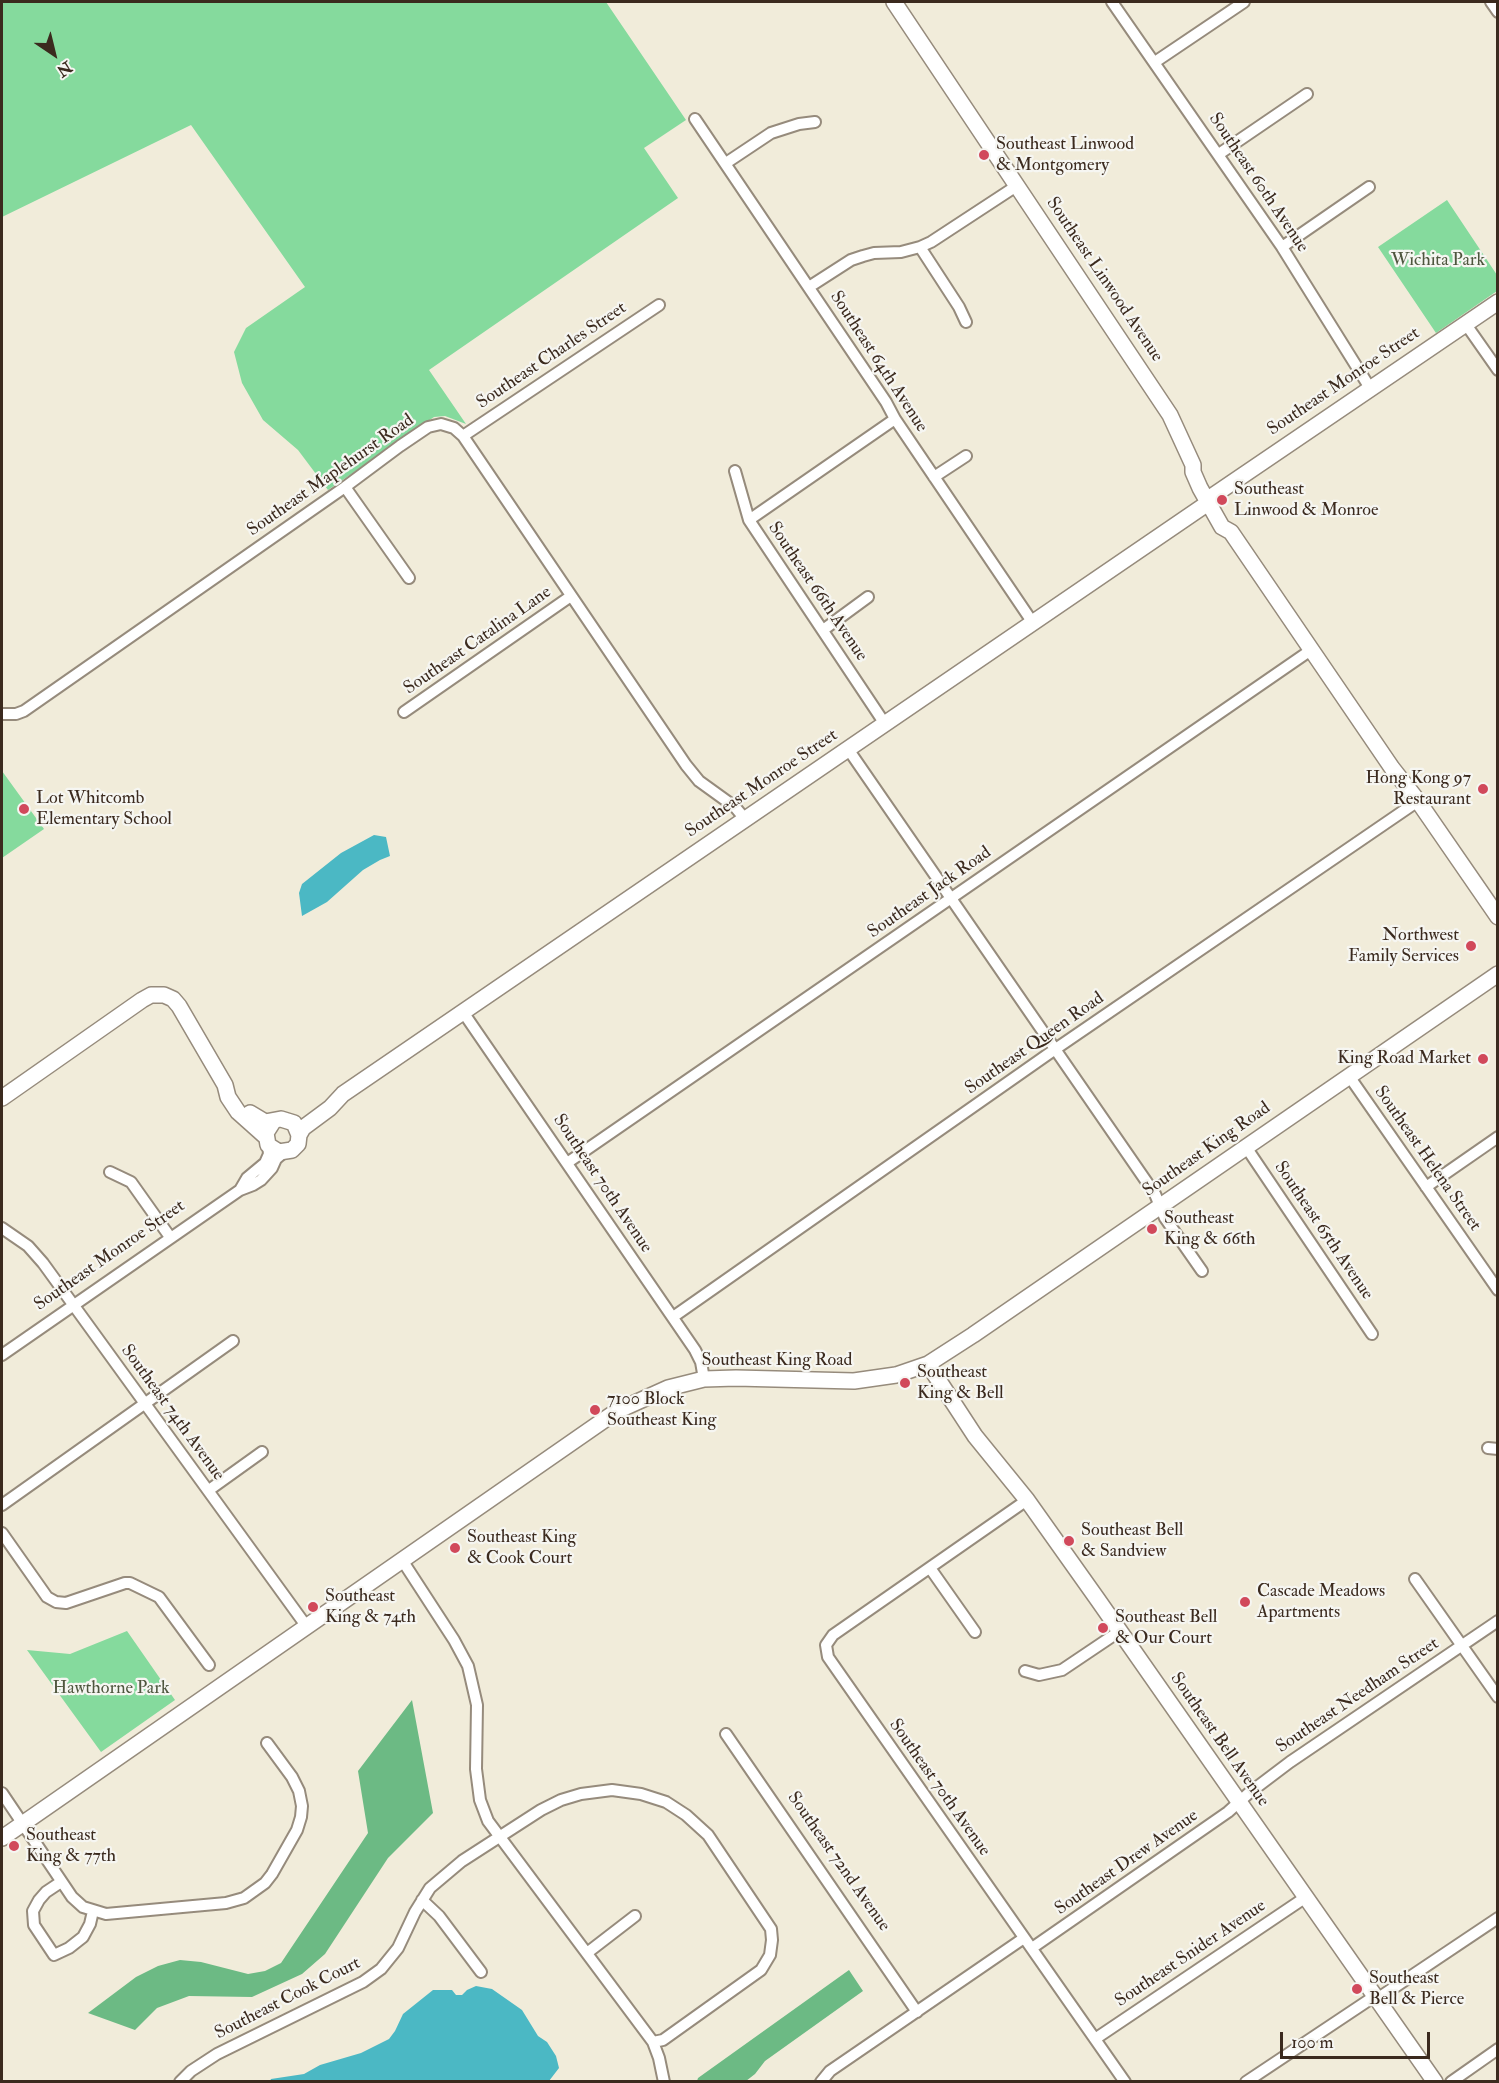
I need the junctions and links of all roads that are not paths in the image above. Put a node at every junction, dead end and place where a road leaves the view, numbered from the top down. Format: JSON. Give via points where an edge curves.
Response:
{"nodes":[{"id":1,"x":894,"y":2,"type":"edge"},
{"id":2,"x":1112,"y":2,"type":"edge"},
{"id":3,"x":1244,"y":2,"type":"edge"},
{"id":4,"x":1491,"y":2,"type":"edge"},
{"id":5,"x":1497,"y":12,"type":"edge"},
{"id":6,"x":1155,"y":62,"type":"junction"},
{"id":7,"x":1307,"y":94,"type":"dead end"},
{"id":8,"x":695,"y":119,"type":"dead end"},
{"id":9,"x":815,"y":122,"type":"dead end"},
{"id":10,"x":1219,"y":154,"type":"junction"},
{"id":11,"x":726,"y":164,"type":"junction"},
{"id":12,"x":1018,"y":185,"type":"junction"},
{"id":13,"x":1368,"y":187,"type":"dead end"},
{"id":14,"x":920,"y":247,"type":"junction"},
{"id":15,"x":1282,"y":247,"type":"junction"},
{"id":16,"x":809,"y":287,"type":"junction"},
{"id":17,"x":1497,"y":302,"type":"edge"},
{"id":18,"x":659,"y":305,"type":"dead end"},
{"id":19,"x":966,"y":322,"type":"dead end"},
{"id":20,"x":1465,"y":323,"type":"junction"},
{"id":21,"x":1497,"y":370,"type":"edge"},
{"id":22,"x":1371,"y":388,"type":"junction"},
{"id":23,"x":895,"y":419,"type":"junction"},
{"id":24,"x":463,"y":436,"type":"junction"},
{"id":25,"x":966,"y":456,"type":"dead end"},
{"id":26,"x":735,"y":471,"type":"dead end"},
{"id":27,"x":934,"y":477,"type":"junction"},
{"id":28,"x":345,"y":487,"type":"junction"},
{"id":29,"x":1211,"y":499,"type":"junction"},
{"id":30,"x":749,"y":520,"type":"junction"},
{"id":31,"x":409,"y":578,"type":"dead end"},
{"id":32,"x":571,"y":596,"type":"junction"},
{"id":33,"x":868,"y":597,"type":"dead end"},
{"id":34,"x":1032,"y":623,"type":"junction"},
{"id":35,"x":823,"y":630,"type":"junction"},
{"id":36,"x":1311,"y":650,"type":"junction"},
{"id":37,"x":404,"y":712,"type":"dead end"},
{"id":38,"x":2,"y":714,"type":"edge"},
{"id":39,"x":885,"y":724,"type":"junction"},
{"id":40,"x":848,"y":749,"type":"junction"},
{"id":41,"x":1418,"y":801,"type":"junction"},
{"id":42,"x":745,"y":819,"type":"junction"},
{"id":43,"x":951,"y":898,"type":"junction"},
{"id":44,"x":1497,"y":917,"type":"edge"},
{"id":45,"x":1497,"y":974,"type":"edge"},
{"id":46,"x":463,"y":1012,"type":"junction"},
{"id":47,"x":1054,"y":1050,"type":"junction"},
{"id":48,"x":1349,"y":1076,"type":"junction"},
{"id":49,"x":225,"y":1085,"type":"junction"},
{"id":50,"x":338,"y":1097,"type":"junction"},
{"id":51,"x":2,"y":1098,"type":"edge"},
{"id":52,"x":290,"y":1121,"type":"junction"},
{"id":53,"x":273,"y":1122,"type":"junction"},
{"id":54,"x":299,"y":1135,"type":"junction"},
{"id":55,"x":1497,"y":1137,"type":"edge"},
{"id":56,"x":267,"y":1141,"type":"junction"},
{"id":57,"x":1246,"y":1147,"type":"junction"},
{"id":58,"x":283,"y":1153,"type":"junction"},
{"id":59,"x":567,"y":1163,"type":"junction"},
{"id":60,"x":110,"y":1172,"type":"dead end"},
{"id":61,"x":1426,"y":1187,"type":"junction"},
{"id":62,"x":240,"y":1190,"type":"junction"},
{"id":63,"x":1160,"y":1206,"type":"junction"},
{"id":64,"x":2,"y":1228,"type":"edge"},
{"id":65,"x":170,"y":1237,"type":"junction"},
{"id":66,"x":1202,"y":1271,"type":"dead end"},
{"id":67,"x":1493,"y":1275,"type":"edge"},
{"id":68,"x":1497,"y":1290,"type":"edge"},
{"id":69,"x":73,"y":1305,"type":"junction"},
{"id":70,"x":673,"y":1317,"type":"junction"},
{"id":71,"x":1372,"y":1334,"type":"dead end"},
{"id":72,"x":233,"y":1341,"type":"dead end"},
{"id":73,"x":2,"y":1355,"type":"edge"},
{"id":74,"x":928,"y":1364,"type":"junction"},
{"id":75,"x":704,"y":1379,"type":"junction"},
{"id":76,"x":143,"y":1403,"type":"junction"},
{"id":77,"x":262,"y":1452,"type":"dead end"},
{"id":78,"x":209,"y":1490,"type":"junction"},
{"id":79,"x":1027,"y":1500,"type":"junction"},
{"id":80,"x":2,"y":1504,"type":"edge"},
{"id":81,"x":2,"y":1533,"type":"edge"},
{"id":82,"x":402,"y":1560,"type":"junction"},
{"id":83,"x":930,"y":1568,"type":"junction"},
{"id":84,"x":1415,"y":1579,"type":"dead end"},
{"id":85,"x":1497,"y":1621,"type":"edge"},
{"id":86,"x":307,"y":1627,"type":"junction"},
{"id":87,"x":1119,"y":1631,"type":"junction"},
{"id":88,"x":975,"y":1632,"type":"dead end"},
{"id":89,"x":1461,"y":1645,"type":"junction"},
{"id":90,"x":209,"y":1665,"type":"dead end"},
{"id":91,"x":1025,"y":1671,"type":"dead end"},
{"id":92,"x":1497,"y":1697,"type":"edge"},
{"id":93,"x":726,"y":1734,"type":"dead end"},
{"id":94,"x":267,"y":1743,"type":"dead end"},
{"id":95,"x":2,"y":1793,"type":"edge"},
{"id":96,"x":1239,"y":1802,"type":"junction"},
{"id":97,"x":22,"y":1823,"type":"junction"},
{"id":98,"x":499,"y":1837,"type":"junction"},
{"id":99,"x":2,"y":1838,"type":"edge"},
{"id":100,"x":62,"y":1882,"type":"junction"},
{"id":101,"x":1306,"y":1897,"type":"junction"},
{"id":102,"x":422,"y":1900,"type":"junction"},
{"id":103,"x":93,"y":1911,"type":"junction"},
{"id":104,"x":635,"y":1916,"type":"dead end"},
{"id":105,"x":1497,"y":1918,"type":"edge"},
{"id":106,"x":1024,"y":1938,"type":"junction"},
{"id":107,"x":1032,"y":1948,"type":"junction"},
{"id":108,"x":587,"y":1953,"type":"junction"},
{"id":109,"x":481,"y":1972,"type":"dead end"},
{"id":110,"x":1376,"y":1997,"type":"junction"},
{"id":111,"x":917,"y":2012,"type":"junction"},
{"id":112,"x":1095,"y":2039,"type":"junction"},
{"id":113,"x":653,"y":2042,"type":"junction"},
{"id":114,"x":1497,"y":2049,"type":"edge"},
{"id":115,"x":180,"y":2082,"type":"edge"},
{"id":116,"x":664,"y":2082,"type":"edge"},
{"id":117,"x":821,"y":2082,"type":"edge"},
{"id":118,"x":1125,"y":2082,"type":"edge"},
{"id":119,"x":1246,"y":2082,"type":"edge"},
{"id":120,"x":1435,"y":2082,"type":"edge"},
{"id":121,"x":1450,"y":2082,"type":"edge"}],
"edges":[{"from":1,"to":12,"type":"street","name":"Southeast Linwood Avenue"},
{"from":2,"to":6,"type":"street","name":"Southeast 60th Avenue"},
{"from":3,"to":6,"type":"street"},
{"from":4,"to":5,"type":"street"},
{"from":6,"to":10,"type":"street","name":"Southeast 60th Avenue"},
{"from":7,"to":10,"type":"street"},
{"from":8,"to":11,"type":"street","name":"Southeast 64th Avenue"},
{"from":9,"to":11,"type":"street","via":[[771,133]]},
{"from":10,"to":15,"type":"street","name":"Southeast 60th Avenue"},
{"from":11,"to":16,"type":"street","name":"Southeast 64th Avenue"},
{"from":12,"to":14,"type":"street"},
{"from":12,"to":29,"type":"street","name":"Southeast Linwood Avenue","via":[[1170,415],[1193,472]]},
{"from":13,"to":15,"type":"street"},
{"from":14,"to":16,"type":"street","via":[[851,260]]},
{"from":14,"to":19,"type":"street"},
{"from":15,"to":22,"type":"street","name":"Southeast 60th Avenue"},
{"from":16,"to":23,"type":"street","name":"Southeast 64th Avenue"},
{"from":17,"to":20,"type":"street","name":"Southeast Monroe Street"},
{"from":18,"to":24,"type":"street","name":"Southeast Charles Street"},
{"from":20,"to":21,"type":"street"},
{"from":20,"to":22,"type":"street","name":"Southeast Monroe Street"},
{"from":22,"to":29,"type":"street","name":"Southeast Monroe Street"},
{"from":23,"to":27,"type":"street","name":"Southeast 64th Avenue"},
{"from":23,"to":30,"type":"street"},
{"from":24,"to":28,"type":"street","name":"Southeast Maplehurst Road","via":[[447,425],[428,427]]},
{"from":24,"to":32,"type":"street"},
{"from":25,"to":27,"type":"street"},
{"from":26,"to":30,"type":"street","name":"Southeast 66th Avenue"},
{"from":27,"to":34,"type":"street","name":"Southeast 64th Avenue"},
{"from":28,"to":31,"type":"street"},
{"from":28,"to":38,"type":"street","name":"Southeast Maplehurst Road","via":[[31,706],[16,714]]},
{"from":29,"to":34,"type":"street","name":"Southeast Monroe Street"},
{"from":29,"to":36,"type":"street","name":"Southeast Linwood Avenue","via":[[1222,527],[1230,532]]},
{"from":30,"to":35,"type":"street","name":"Southeast 66th Avenue"},
{"from":32,"to":37,"type":"street","name":"Southeast Catalina Lane"},
{"from":32,"to":42,"type":"street","via":[[699,782],[735,807]]},
{"from":33,"to":35,"type":"street"},
{"from":34,"to":39,"type":"street","name":"Southeast Monroe Street"},
{"from":35,"to":39,"type":"street","name":"Southeast 66th Avenue"},
{"from":36,"to":41,"type":"street","name":"Southeast Linwood Avenue"},
{"from":36,"to":43,"type":"street","name":"Southeast Jack Road"},
{"from":39,"to":40,"type":"street","name":"Southeast Monroe Street"},
{"from":40,"to":42,"type":"street","name":"Southeast Monroe Street"},
{"from":40,"to":43,"type":"street"},
{"from":41,"to":44,"type":"street","name":"Southeast Linwood Avenue"},
{"from":41,"to":47,"type":"street","name":"Southeast Queen Road"},
{"from":42,"to":46,"type":"street","name":"Southeast Monroe Street"},
{"from":43,"to":47,"type":"street"},
{"from":43,"to":59,"type":"street","name":"Southeast Jack Road"},
{"from":45,"to":48,"type":"street","name":"Southeast King Road"},
{"from":46,"to":50,"type":"street","name":"Southeast Monroe Street"},
{"from":46,"to":59,"type":"street","name":"Southeast 70th Avenue"},
{"from":47,"to":63,"type":"street"},
{"from":47,"to":70,"type":"street","name":"Southeast Queen Road"},
{"from":48,"to":57,"type":"street","name":"Southeast King Road"},
{"from":48,"to":61,"type":"street","name":"Southeast Helena Street"},
{"from":49,"to":51,"type":"street","via":[[179,1006],[164,994],[142,1000]]},
{"from":49,"to":53,"type":"street","via":[[252,1115]]},
{"from":49,"to":56,"type":"street","via":[[242,1117]]},
{"from":50,"to":52,"type":"street","name":"Southeast Monroe Street"},
{"from":50,"to":54,"type":"street","name":"Southeast Monroe Street"},
{"from":52,"to":53,"type":"street"},
{"from":52,"to":54,"type":"street"},
{"from":53,"to":56,"type":"street","via":[[267,1128]]},
{"from":54,"to":58,"type":"street","via":[[295,1147]]},
{"from":55,"to":61,"type":"street"},
{"from":56,"to":58,"type":"street","via":[[275,1151]]},
{"from":56,"to":62,"type":"street","name":"Southeast Monroe Street","via":[[269,1154],[265,1163],[247,1178]]},
{"from":57,"to":63,"type":"street","name":"Southeast King Road"},
{"from":57,"to":71,"type":"street","name":"Southeast 65th Avenue"},
{"from":58,"to":62,"type":"street","name":"Southeast Monroe Street","via":[[261,1180]]},
{"from":59,"to":70,"type":"street","name":"Southeast 70th Avenue"},
{"from":60,"to":65,"type":"street","via":[[131,1182]]},
{"from":61,"to":67,"type":"street","name":"Southeast Helena Street"},
{"from":62,"to":65,"type":"street","name":"Southeast Monroe Street"},
{"from":63,"to":66,"type":"street"},
{"from":63,"to":74,"type":"street","name":"Southeast King Road"},
{"from":64,"to":69,"type":"street","name":"Southeast 74th Avenue","via":[[32,1250]]},
{"from":65,"to":69,"type":"street","name":"Southeast Monroe Street"},
{"from":67,"to":68,"type":"street","name":"Southeast Helena Street"},
{"from":69,"to":73,"type":"street","name":"Southeast Monroe Street"},
{"from":69,"to":76,"type":"street","name":"Southeast 74th Avenue"},
{"from":70,"to":75,"type":"street","name":"Southeast 70th Avenue","via":[[699,1357]]},
{"from":72,"to":76,"type":"street"},
{"from":74,"to":75,"type":"street","name":"Southeast King Road","via":[[896,1375],[854,1381]]},
{"from":74,"to":79,"type":"street","name":"Southeast Bell Avenue","via":[[975,1436]]},
{"from":75,"to":82,"type":"street","name":"Southeast King Road","via":[[668,1388],[617,1411]]},
{"from":76,"to":78,"type":"street","name":"Southeast 74th Avenue"},
{"from":76,"to":80,"type":"street"},
{"from":77,"to":78,"type":"street"},
{"from":78,"to":86,"type":"street","name":"Southeast 74th Avenue"},
{"from":79,"to":83,"type":"street"},
{"from":79,"to":87,"type":"street","name":"Southeast Bell Avenue"},
{"from":81,"to":90,"type":"street","via":[[47,1597],[56,1602],[126,1583],[159,1597]]},
{"from":82,"to":86,"type":"street","name":"Southeast King Road"},
{"from":82,"to":98,"type":"street","via":[[468,1666],[477,1705],[476,1769],[480,1800]]},
{"from":83,"to":88,"type":"street"},
{"from":83,"to":106,"type":"street","name":"Southeast 70th Avenue","via":[[833,1635],[826,1645],[828,1657]]},
{"from":84,"to":89,"type":"street"},
{"from":85,"to":89,"type":"street","name":"Southeast Needham Street"},
{"from":86,"to":97,"type":"street","name":"Southeast King Road"},
{"from":87,"to":91,"type":"street","via":[[1062,1670],[1040,1675]]},
{"from":87,"to":96,"type":"street","name":"Southeast Bell Avenue"},
{"from":89,"to":92,"type":"street"},
{"from":89,"to":96,"type":"street","name":"Southeast Needham Street","via":[[1291,1761]]},
{"from":93,"to":111,"type":"street","name":"Southeast 72nd Avenue"},
{"from":94,"to":103,"type":"street","via":[[292,1777],[302,1806],[297,1830],[272,1874],[257,1890],[226,1903],[106,1914]]},
{"from":95,"to":97,"type":"street"},
{"from":96,"to":101,"type":"street","name":"Southeast Bell Avenue"},
{"from":96,"to":107,"type":"street","name":"Southeast Drew Avenue"},
{"from":97,"to":99,"type":"street","name":"Southeast King Road"},
{"from":97,"to":100,"type":"street"},
{"from":98,"to":102,"type":"street","name":"Southeast Cook Court","via":[[443,1876]]},
{"from":98,"to":108,"type":"street"},
{"from":98,"to":113,"type":"street","name":"Southeast Cook Court","via":[[561,1800],[612,1790],[666,1802],[708,1835],[771,1929],[770,1955],[747,1982],[663,2040]]},
{"from":100,"to":103,"type":"street","via":[[72,1897]]},
{"from":100,"to":103,"type":"street","via":[[46,1892],[33,1911],[34,1925],[54,1954],[83,1937]]},
{"from":101,"to":110,"type":"street","name":"Southeast Bell Avenue"},
{"from":101,"to":112,"type":"street","name":"Southeast Snider Avenue"},
{"from":102,"to":109,"type":"street","via":[[439,1916]]},
{"from":102,"to":115,"type":"street","name":"Southeast Cook Court","via":[[398,1948],[381,1969],[363,1982],[217,2054]]},
{"from":104,"to":108,"type":"street"},
{"from":105,"to":110,"type":"street"},
{"from":106,"to":107,"type":"street","name":"Southeast 70th Avenue"},
{"from":106,"to":111,"type":"street"},
{"from":107,"to":112,"type":"street","name":"Southeast 70th Avenue"},
{"from":108,"to":113,"type":"street"},
{"from":110,"to":119,"type":"street"},
{"from":110,"to":120,"type":"street","name":"Southeast Bell Avenue"},
{"from":111,"to":117,"type":"street","via":[[830,2071]]},
{"from":112,"to":118,"type":"street","name":"Southeast 70th Avenue"},
{"from":113,"to":116,"type":"street"},
{"from":114,"to":121,"type":"street"}]}
